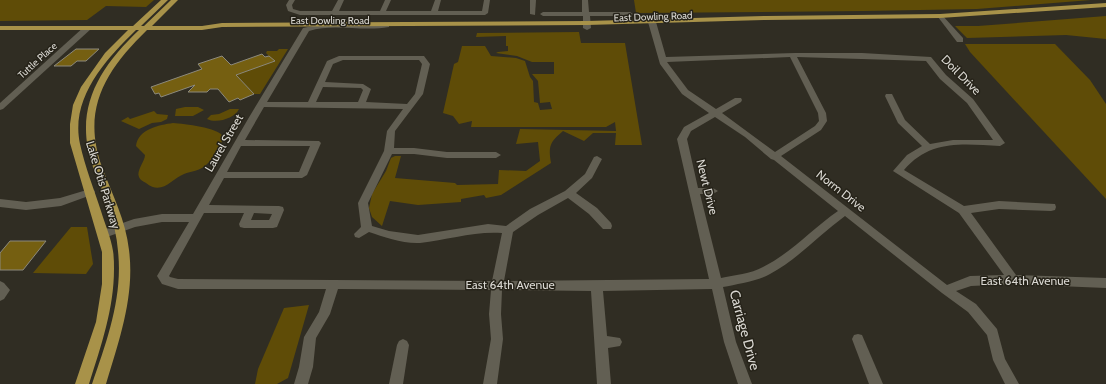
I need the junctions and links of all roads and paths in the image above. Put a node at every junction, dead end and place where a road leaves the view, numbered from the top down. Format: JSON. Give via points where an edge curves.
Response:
{"nodes":[{"id":1,"x":165,"y":0,"type":"edge"},
{"id":2,"x":175,"y":0,"type":"edge"},
{"id":3,"x":292,"y":0,"type":"edge"},
{"id":4,"x":341,"y":0,"type":"edge"},
{"id":5,"x":388,"y":0,"type":"edge"},
{"id":6,"x":438,"y":0,"type":"edge"},
{"id":7,"x":487,"y":0,"type":"edge"},
{"id":8,"x":533,"y":0,"type":"edge"},
{"id":9,"x":585,"y":0,"type":"edge"},
{"id":10,"x":1106,"y":5,"type":"edge"},
{"id":11,"x":1106,"y":10,"type":"edge"},
{"id":12,"x":334,"y":13,"type":"junction"},
{"id":13,"x":382,"y":13,"type":"junction"},
{"id":14,"x":434,"y":13,"type":"junction"},
{"id":15,"x":533,"y":14,"type":"dead end"},
{"id":16,"x":543,"y":14,"type":"dead end"},
{"id":17,"x":586,"y":14,"type":"junction"},
{"id":18,"x":630,"y":14,"type":"dead end"},
{"id":19,"x":942,"y":19,"type":"junction"},
{"id":20,"x":653,"y":24,"type":"junction"},
{"id":21,"x":386,"y":25,"type":"junction"},
{"id":22,"x":587,"y":26,"type":"junction"},
{"id":23,"x":0,"y":28,"type":"edge"},
{"id":24,"x":88,"y":28,"type":"junction"},
{"id":25,"x":136,"y":28,"type":"junction"},
{"id":26,"x":147,"y":28,"type":"junction"},
{"id":27,"x":202,"y":28,"type":"junction"},
{"id":28,"x":306,"y":30,"type":"junction"},
{"id":29,"x":960,"y":40,"type":"dead end"},
{"id":30,"x":793,"y":56,"type":"junction"},
{"id":31,"x":662,"y":60,"type":"junction"},
{"id":32,"x":320,"y":84,"type":"junction"},
{"id":33,"x":889,"y":96,"type":"dead end"},
{"id":34,"x":738,"y":100,"type":"dead end"},
{"id":35,"x":261,"y":104,"type":"junction"},
{"id":36,"x":311,"y":104,"type":"junction"},
{"id":37,"x":360,"y":104,"type":"junction"},
{"id":38,"x":0,"y":106,"type":"edge"},
{"id":39,"x":409,"y":107,"type":"junction"},
{"id":40,"x":715,"y":113,"type":"junction"},
{"id":41,"x":238,"y":143,"type":"junction"},
{"id":42,"x":928,"y":147,"type":"junction"},
{"id":43,"x":389,"y":150,"type":"junction"},
{"id":44,"x":496,"y":155,"type":"dead end"},
{"id":45,"x":774,"y":157,"type":"junction"},
{"id":46,"x":597,"y":159,"type":"dead end"},
{"id":47,"x":220,"y":175,"type":"junction"},
{"id":48,"x":713,"y":191,"type":"dead end"},
{"id":49,"x":90,"y":192,"type":"junction"},
{"id":50,"x":694,"y":192,"type":"junction"},
{"id":51,"x":568,"y":193,"type":"junction"},
{"id":52,"x":0,"y":204,"type":"edge"},
{"id":53,"x":111,"y":204,"type":"junction"},
{"id":54,"x":1051,"y":207,"type":"dead end"},
{"id":55,"x":251,"y":210,"type":"dead end"},
{"id":56,"x":963,"y":210,"type":"junction"},
{"id":57,"x":845,"y":211,"type":"junction"},
{"id":58,"x":198,"y":214,"type":"junction"},
{"id":59,"x":607,"y":226,"type":"dead end"},
{"id":60,"x":120,"y":228,"type":"junction"},
{"id":61,"x":508,"y":230,"type":"junction"},
{"id":62,"x":104,"y":234,"type":"junction"},
{"id":63,"x":167,"y":270,"type":"joint"},
{"id":64,"x":1013,"y":279,"type":"junction"},
{"id":65,"x":1106,"y":283,"type":"edge"},
{"id":66,"x":334,"y":284,"type":"junction"},
{"id":67,"x":717,"y":284,"type":"junction"},
{"id":68,"x":497,"y":285,"type":"junction"},
{"id":69,"x":0,"y":286,"type":"edge"},
{"id":70,"x":597,"y":286,"type":"junction"},
{"id":71,"x":946,"y":290,"type":"junction"},
{"id":72,"x":0,"y":296,"type":"edge"},
{"id":73,"x":858,"y":339,"type":"dead end"},
{"id":74,"x":601,"y":342,"type":"junction"},
{"id":75,"x":616,"y":342,"type":"dead end"},
{"id":76,"x":403,"y":345,"type":"dead end"},
{"id":77,"x":82,"y":384,"type":"edge"},
{"id":78,"x":99,"y":384,"type":"edge"},
{"id":79,"x":301,"y":384,"type":"edge"},
{"id":80,"x":396,"y":384,"type":"edge"},
{"id":81,"x":490,"y":384,"type":"edge"},
{"id":82,"x":604,"y":384,"type":"edge"},
{"id":83,"x":745,"y":384,"type":"edge"},
{"id":84,"x":876,"y":384,"type":"edge"},
{"id":85,"x":1012,"y":384,"type":"edge"}],
"edges":[{"from":1,"to":25,"type":"main road","name":"Lake Otis Parkway"},
{"from":2,"to":26,"type":"main road","name":"Lake Otis Parkway"},
{"from":3,"to":12,"type":"street","via":[[289,4],[290,10],[300,14]]},
{"from":4,"to":12,"type":"street"},
{"from":5,"to":13,"type":"street"},
{"from":6,"to":14,"type":"street"},
{"from":7,"to":14,"type":"street","via":[[485,13]]},
{"from":8,"to":15,"type":"street"},
{"from":9,"to":17,"type":"street"},
{"from":10,"to":19,"type":"main road","name":"East Dowling Road"},
{"from":11,"to":19,"type":"main road","name":"East Dowling Road","via":[[1014,18]]},
{"from":12,"to":13,"type":"street"},
{"from":13,"to":14,"type":"street"},
{"from":16,"to":17,"type":"street"},
{"from":17,"to":18,"type":"street"},
{"from":17,"to":22,"type":"street"},
{"from":19,"to":20,"type":"main road","name":"East Dowling Road"},
{"from":19,"to":29,"type":"street"},
{"from":20,"to":22,"type":"main road","name":"East Dowling Road"},
{"from":20,"to":31,"type":"street","name":"Norm Drive"},
{"from":21,"to":22,"type":"main road","name":"East Dowling Road"},
{"from":21,"to":27,"type":"main road","name":"East Dowling Road","via":[[222,25]]},
{"from":21,"to":28,"type":"street","via":[[317,27]]},
{"from":22,"to":28,"type":"main road","name":"East Dowling Road"},
{"from":23,"to":24,"type":"main road","name":"East Dowling Road"},
{"from":24,"to":25,"type":"main road","name":"East Dowling Road"},
{"from":24,"to":38,"type":"street","name":"Tuttle Place"},
{"from":25,"to":26,"type":"main road","name":"East Dowling Road"},
{"from":25,"to":49,"type":"main road","name":"Lake Otis Parkway","via":[[94,71],[81,94],[74,124],[75,143]]},
{"from":26,"to":27,"type":"main road","name":"East Dowling Road"},
{"from":26,"to":53,"type":"main road","name":"Lake Otis Parkway","via":[[109,67],[100,80],[91,106],[89,139]]},
{"from":27,"to":28,"type":"main road","name":"East Dowling Road","via":[[217,31]]},
{"from":28,"to":35,"type":"street","name":"Laurel Street"},
{"from":30,"to":31,"type":"street","name":"Doil Drive"},
{"from":30,"to":42,"type":"street","name":"Doil Drive","via":[[865,55],[928,59],[970,100],[1000,143],[961,142]]},
{"from":30,"to":45,"type":"street","via":[[822,113],[823,121],[818,128]]},
{"from":31,"to":40,"type":"street","name":"Norm Drive","via":[[685,92]]},
{"from":32,"to":36,"type":"street"},
{"from":32,"to":37,"type":"street","via":[[363,86],[367,89]]},
{"from":32,"to":39,"type":"street","via":[[330,63],[342,58],[421,58],[426,64],[419,94]]},
{"from":33,"to":42,"type":"street","via":[[901,121]]},
{"from":34,"to":40,"type":"street","name":"Newt Drive"},
{"from":35,"to":36,"type":"street"},
{"from":35,"to":41,"type":"street","name":"Laurel Street"},
{"from":36,"to":37,"type":"street"},
{"from":37,"to":39,"type":"street"},
{"from":39,"to":43,"type":"street","via":[[391,130]]},
{"from":40,"to":45,"type":"street","name":"Norm Drive","via":[[748,135]]},
{"from":40,"to":50,"type":"street","name":"Newt Drive","via":[[687,129],[682,139]]},
{"from":41,"to":47,"type":"street","name":"Laurel Street"},
{"from":41,"to":47,"type":"street","via":[[316,143],[302,175]]},
{"from":42,"to":56,"type":"street","name":"Doil Drive","via":[[910,158],[898,171]]},
{"from":43,"to":44,"type":"street","via":[[414,150],[447,155]]},
{"from":43,"to":61,"type":"street","via":[[364,203],[363,231],[418,238],[488,228]]},
{"from":45,"to":57,"type":"street","name":"Norm Drive"},
{"from":46,"to":51,"type":"street","via":[[589,176]]},
{"from":47,"to":58,"type":"street","name":"Laurel Street"},
{"from":48,"to":50,"type":"street"},
{"from":49,"to":52,"type":"street","via":[[61,202],[26,206]]},
{"from":49,"to":53,"type":"main road","via":[[95,192]]},
{"from":49,"to":62,"type":"main road","name":"Lake Otis Parkway"},
{"from":50,"to":67,"type":"street","name":"Newt Drive"},
{"from":51,"to":59,"type":"street","via":[[593,211]]},
{"from":51,"to":61,"type":"street"},
{"from":53,"to":60,"type":"main road","name":"Lake Otis Parkway"},
{"from":54,"to":56,"type":"street","via":[[999,205]]},
{"from":55,"to":58,"type":"street"},
{"from":56,"to":64,"type":"street","name":"Doil Drive"},
{"from":57,"to":67,"type":"street","name":"East 64th Avenue","via":[[820,229],[796,252],[765,272]]},
{"from":57,"to":71,"type":"street","name":"Norm Drive"},
{"from":58,"to":60,"type":"street","via":[[134,223]]},
{"from":58,"to":63,"type":"street","name":"Laurel Street"},
{"from":60,"to":62,"type":"street"},
{"from":60,"to":78,"type":"main road","name":"Lake Otis Parkway","via":[[126,278],[116,330]]},
{"from":61,"to":68,"type":"street"},
{"from":62,"to":77,"type":"main road","name":"Lake Otis Parkway","via":[[108,252],[107,294],[102,322]]},
{"from":63,"to":66,"type":"street","name":"East 64th Avenue","via":[[163,276],[166,281],[178,284]]},
{"from":64,"to":65,"type":"street","name":"East 64th Avenue"},
{"from":64,"to":71,"type":"street","name":"East 64th Avenue","via":[[970,281]]},
{"from":66,"to":68,"type":"street","name":"East 64th Avenue"},
{"from":66,"to":79,"type":"street","via":[[324,314],[310,337]]},
{"from":67,"to":70,"type":"street","name":"East 64th Avenue"},
{"from":67,"to":83,"type":"street","name":"Carriage Drive","via":[[730,342]]},
{"from":68,"to":70,"type":"street","name":"East 64th Avenue"},
{"from":68,"to":81,"type":"street","via":[[497,339]]},
{"from":69,"to":72,"type":"street","via":[[4,290]]},
{"from":70,"to":74,"type":"street"},
{"from":71,"to":85,"type":"street","name":"Norm Drive","via":[[972,308],[993,333],[999,360]]},
{"from":73,"to":84,"type":"street"},
{"from":74,"to":75,"type":"street"},
{"from":74,"to":82,"type":"street"},
{"from":76,"to":80,"type":"street"}]}
